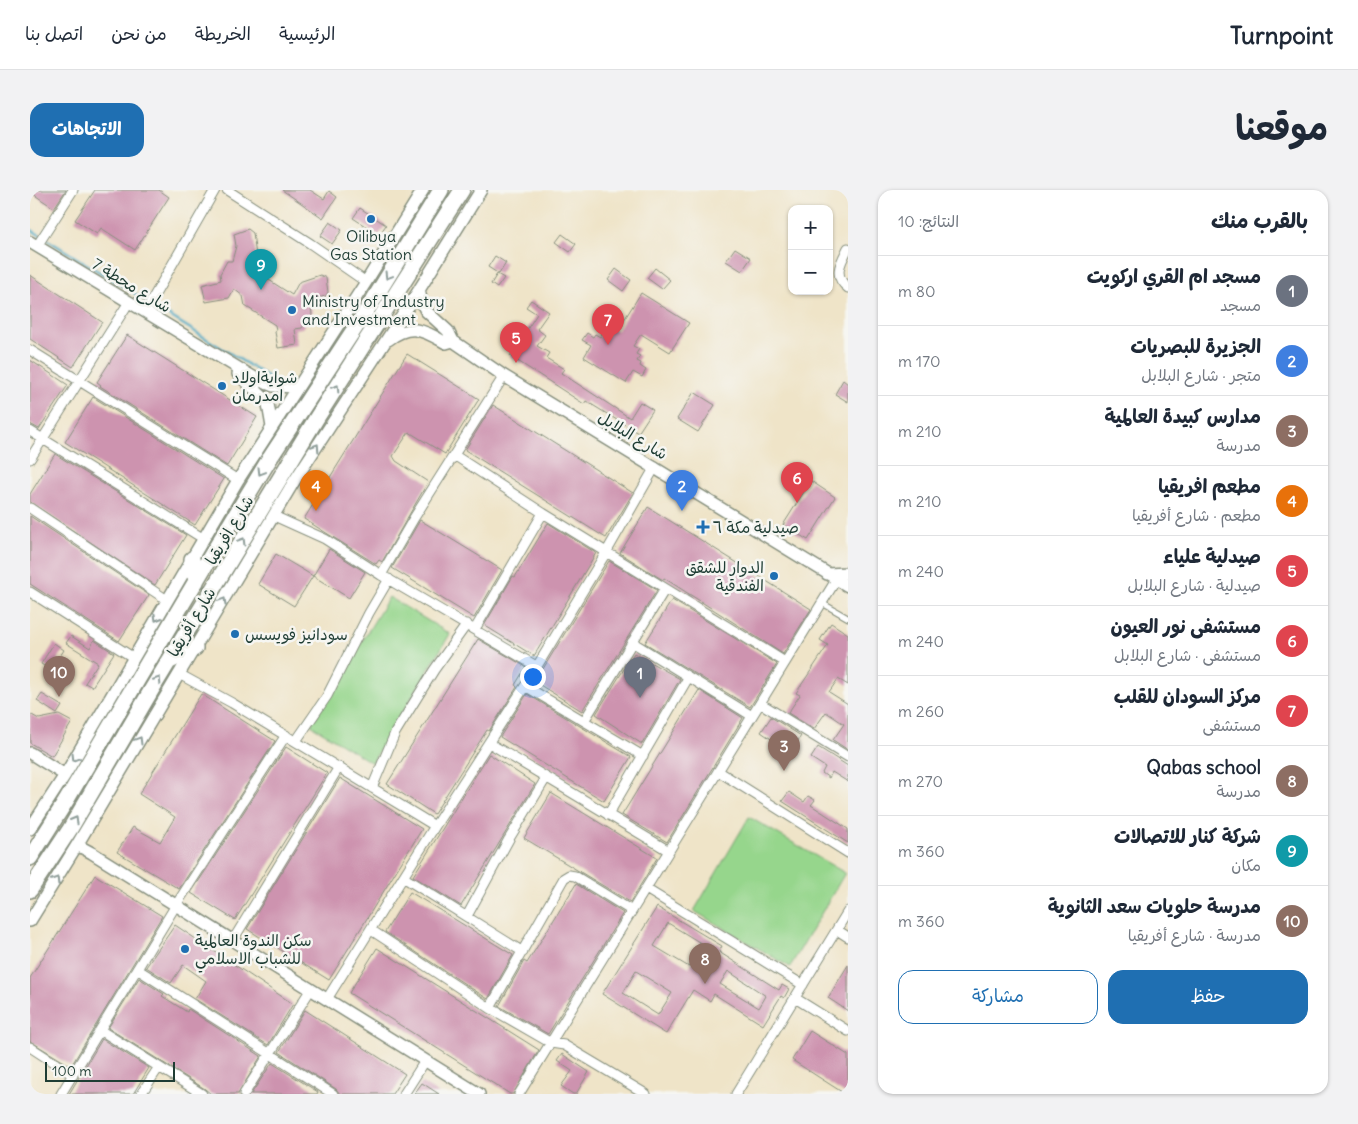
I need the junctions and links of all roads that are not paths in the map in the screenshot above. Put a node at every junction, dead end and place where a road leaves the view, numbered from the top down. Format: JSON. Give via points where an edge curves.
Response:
{"nodes":[{"id":1,"x":73,"y":190,"type":"edge"},
{"id":2,"x":215,"y":190,"type":"edge"},
{"id":3,"x":227,"y":190,"type":"edge"},
{"id":4,"x":423,"y":190,"type":"edge"},
{"id":5,"x":440,"y":190,"type":"edge"},
{"id":6,"x":462,"y":190,"type":"edge"},
{"id":7,"x":481,"y":190,"type":"edge"},
{"id":8,"x":34,"y":244,"type":"edge"},
{"id":9,"x":848,"y":248,"type":"edge"},
{"id":10,"x":366,"y":282,"type":"junction"},
{"id":11,"x":848,"y":288,"type":"edge"},
{"id":12,"x":419,"y":290,"type":"junction"},
{"id":13,"x":129,"y":302,"type":"junction"},
{"id":14,"x":145,"y":312,"type":"junction"},
{"id":15,"x":453,"y":341,"type":"junction"},
{"id":16,"x":385,"y":342,"type":"junction"},
{"id":17,"x":30,"y":350,"type":"edge"},
{"id":18,"x":218,"y":356,"type":"junction"},
{"id":19,"x":504,"y":376,"type":"junction"},
{"id":20,"x":80,"y":380,"type":"junction"},
{"id":21,"x":297,"y":387,"type":"junction"},
{"id":22,"x":272,"y":427,"type":"junction"},
{"id":23,"x":30,"y":431,"type":"edge"},
{"id":24,"x":42,"y":438,"type":"junction"},
{"id":25,"x":454,"y":455,"type":"junction"},
{"id":26,"x":30,"y":459,"type":"edge"},
{"id":27,"x":655,"y":467,"type":"junction"},
{"id":28,"x":238,"y":480,"type":"junction"},
{"id":29,"x":30,"y":508,"type":"edge"},
{"id":30,"x":543,"y":513,"type":"junction"},
{"id":31,"x":274,"y":516,"type":"junction"},
{"id":32,"x":204,"y":539,"type":"junction"},
{"id":33,"x":606,"y":551,"type":"junction"},
{"id":34,"x":192,"y":559,"type":"junction"},
{"id":35,"x":848,"y":573,"type":"edge"},
{"id":36,"x":385,"y":577,"type":"junction"},
{"id":37,"x":832,"y":577,"type":"junction"},
{"id":38,"x":196,"y":582,"type":"junction"},
{"id":39,"x":848,"y":586,"type":"edge"},
{"id":40,"x":665,"y":589,"type":"junction"},
{"id":41,"x":30,"y":592,"type":"edge"},
{"id":42,"x":167,"y":600,"type":"junction"},
{"id":43,"x":822,"y":603,"type":"junction"},
{"id":44,"x":848,"y":618,"type":"edge"},
{"id":45,"x":471,"y":627,"type":"junction"},
{"id":46,"x":632,"y":642,"type":"junction"},
{"id":47,"x":195,"y":648,"type":"junction"},
{"id":48,"x":134,"y":658,"type":"junction"},
{"id":49,"x":169,"y":662,"type":"junction"},
{"id":50,"x":786,"y":662,"type":"junction"},
{"id":51,"x":536,"y":666,"type":"junction"},
{"id":52,"x":179,"y":674,"type":"junction"},
{"id":53,"x":688,"y":678,"type":"junction"},
{"id":54,"x":525,"y":686,"type":"junction"},
{"id":55,"x":760,"y":703,"type":"junction"},
{"id":56,"x":752,"y":716,"type":"junction"},
{"id":57,"x":584,"y":721,"type":"junction"},
{"id":58,"x":286,"y":735,"type":"junction"},
{"id":59,"x":296,"y":742,"type":"junction"},
{"id":60,"x":489,"y":743,"type":"junction"},
{"id":61,"x":30,"y":753,"type":"edge"},
{"id":62,"x":643,"y":756,"type":"junction"},
{"id":63,"x":848,"y":757,"type":"edge"},
{"id":64,"x":339,"y":767,"type":"junction"},
{"id":65,"x":718,"y":771,"type":"junction"},
{"id":66,"x":65,"y":775,"type":"junction"},
{"id":67,"x":546,"y":778,"type":"junction"},
{"id":68,"x":372,"y":788,"type":"junction"},
{"id":69,"x":608,"y":815,"type":"junction"},
{"id":70,"x":435,"y":826,"type":"junction"},
{"id":71,"x":30,"y":829,"type":"edge"},
{"id":72,"x":77,"y":845,"type":"junction"},
{"id":73,"x":669,"y":852,"type":"junction"},
{"id":74,"x":848,"y":853,"type":"edge"},
{"id":75,"x":30,"y":858,"type":"edge"},
{"id":76,"x":36,"y":868,"type":"edge"},
{"id":77,"x":402,"y":878,"type":"junction"},
{"id":78,"x":646,"y":889,"type":"junction"},
{"id":79,"x":30,"y":890,"type":"edge"},
{"id":80,"x":176,"y":905,"type":"junction"},
{"id":81,"x":632,"y":911,"type":"junction"},
{"id":82,"x":848,"y":911,"type":"edge"},
{"id":83,"x":467,"y":916,"type":"junction"},
{"id":84,"x":30,"y":921,"type":"edge"},
{"id":85,"x":371,"y":930,"type":"junction"},
{"id":86,"x":837,"y":930,"type":"junction"},
{"id":87,"x":848,"y":937,"type":"edge"},
{"id":88,"x":233,"y":940,"type":"junction"},
{"id":89,"x":523,"y":952,"type":"junction"},
{"id":90,"x":137,"y":969,"type":"junction"},
{"id":91,"x":803,"y":985,"type":"junction"},
{"id":92,"x":311,"y":990,"type":"junction"},
{"id":93,"x":795,"y":998,"type":"junction"},
{"id":94,"x":327,"y":999,"type":"junction"},
{"id":95,"x":490,"y":1008,"type":"junction"},
{"id":96,"x":100,"y":1030,"type":"junction"},
{"id":97,"x":848,"y":1031,"type":"edge"},
{"id":98,"x":551,"y":1043,"type":"junction"},
{"id":99,"x":30,"y":1047,"type":"edge"},
{"id":100,"x":270,"y":1053,"type":"junction"},
{"id":101,"x":425,"y":1061,"type":"junction"},
{"id":102,"x":159,"y":1067,"type":"junction"},
{"id":103,"x":73,"y":1075,"type":"junction"},
{"id":104,"x":328,"y":1092,"type":"edge"},
{"id":105,"x":61,"y":1094,"type":"edge"},
{"id":106,"x":141,"y":1094,"type":"edge"},
{"id":107,"x":202,"y":1094,"type":"edge"},
{"id":108,"x":244,"y":1094,"type":"edge"},
{"id":109,"x":404,"y":1094,"type":"edge"},
{"id":110,"x":479,"y":1094,"type":"edge"},
{"id":111,"x":519,"y":1094,"type":"edge"},
{"id":112,"x":646,"y":1094,"type":"edge"},
{"id":113,"x":736,"y":1094,"type":"edge"}],
"edges":[{"from":1,"to":8,"type":"street"},
{"from":2,"to":14,"type":"street"},
{"from":3,"to":10,"type":"street"},
{"from":4,"to":10,"type":"street","name":"شارع أفريقيا"},
{"from":5,"to":38,"type":"highway","name":"شارع افريقيا","one_way":true,"via":[[374,299],[270,458]]},
{"from":49,"to":6,"type":"highway","name":"شارع افريقيا","one_way":true,"via":[[316,419]]},
{"from":7,"to":12,"type":"street","name":"شارع أفريقيا"},
{"from":8,"to":13,"type":"street","name":"شارع محطة 7"},
{"from":9,"to":11,"type":"street","via":[[838,274]]},
{"from":10,"to":21,"type":"street","name":"شارع أفريقيا"},
{"from":12,"to":15,"type":"street","name":"شارع البلابل","via":[[426,311],[448,331]]},
{"from":12,"to":16,"type":"street","name":"شارع أفريقيا"},
{"from":13,"to":14,"type":"street","name":"شارع محطة 7"},
{"from":13,"to":20,"type":"street"},
{"from":14,"to":18,"type":"street","name":"شارع محطة 7"},
{"from":15,"to":16,"type":"street","name":"شارع البلابل","via":[[446,343],[428,332],[411,330],[394,335]]},
{"from":15,"to":19,"type":"street","name":"شارع البلابل"},
{"from":31,"to":16,"type":"street","name":"شارع أفريقيا","one_way":true},
{"from":17,"to":20,"type":"street"},
{"from":18,"to":21,"type":"street","via":[[269,385]]},
{"from":18,"to":22,"type":"street","via":[[264,398]]},
{"from":19,"to":25,"type":"street"},
{"from":19,"to":27,"type":"street","name":"شارع البلابل"},
{"from":20,"to":24,"type":"street"},
{"from":20,"to":28,"type":"street"},
{"from":21,"to":22,"type":"street","name":"شارع أفريقيا"},
{"from":22,"to":28,"type":"street","name":"شارع أفريقيا"},
{"from":23,"to":24,"type":"street"},
{"from":24,"to":26,"type":"street"},
{"from":24,"to":32,"type":"street"},
{"from":25,"to":30,"type":"street"},
{"from":25,"to":36,"type":"street","via":[[414,518]]},
{"from":27,"to":33,"type":"street"},
{"from":27,"to":37,"type":"street","name":"شارع البلابل"},
{"from":28,"to":32,"type":"street","name":"شارع أفريقيا"},
{"from":29,"to":42,"type":"street"},
{"from":30,"to":33,"type":"street"},
{"from":30,"to":45,"type":"street"},
{"from":31,"to":36,"type":"street","via":[[325,539]]},
{"from":47,"to":31,"type":"street","name":"شارع أفريقيا","one_way":true},
{"from":32,"to":34,"type":"street","name":"شارع أفريقيا"},
{"from":33,"to":40,"type":"street"},
{"from":33,"to":51,"type":"street"},
{"from":34,"to":38,"type":"highway"},
{"from":34,"to":42,"type":"street","name":"شارع أفريقيا"},
{"from":35,"to":37,"type":"street"},
{"from":36,"to":45,"type":"street"},
{"from":36,"to":59,"type":"street","via":[[327,696]]},
{"from":37,"to":39,"type":"street","name":"شارع البلابل"},
{"from":37,"to":43,"type":"street"},
{"from":38,"to":75,"type":"highway","name":"شارع افريقيا"},
{"from":40,"to":46,"type":"street"},
{"from":40,"to":50,"type":"street"},
{"from":41,"to":48,"type":"street"},
{"from":42,"to":48,"type":"street","name":"شارع أفريقيا","one_way":true},
{"from":43,"to":44,"type":"lane"},
{"from":43,"to":50,"type":"street"},
{"from":45,"to":51,"type":"street"},
{"from":45,"to":68,"type":"street","via":[[434,670],[395,733]]},
{"from":46,"to":53,"type":"street"},
{"from":46,"to":57,"type":"street"},
{"from":47,"to":49,"type":"highway"},
{"from":47,"to":52,"type":"street","name":"شارع أفريقيا"},
{"from":48,"to":66,"type":"street","name":"شارع أفريقيا","one_way":true},
{"from":76,"to":49,"type":"highway","name":"شارع افريقيا","one_way":true,"via":[[70,829]]},
{"from":50,"to":55,"type":"street"},
{"from":51,"to":54,"type":"street"},
{"from":52,"to":58,"type":"street"},
{"from":72,"to":52,"type":"street","name":"شارع أفريقيا","one_way":true},
{"from":53,"to":56,"type":"street"},
{"from":53,"to":62,"type":"street"},
{"from":54,"to":57,"type":"street"},
{"from":54,"to":60,"type":"street"},
{"from":55,"to":56,"type":"street"},
{"from":55,"to":63,"type":"street"},
{"from":56,"to":65,"type":"street"},
{"from":57,"to":62,"type":"street"},
{"from":58,"to":59,"type":"street"},
{"from":58,"to":80,"type":"street"},
{"from":59,"to":64,"type":"street"},
{"from":60,"to":67,"type":"street"},
{"from":60,"to":70,"type":"street"},
{"from":61,"to":66,"type":"street"},
{"from":62,"to":69,"type":"street"},
{"from":64,"to":68,"type":"street"},
{"from":64,"to":88,"type":"street"},
{"from":65,"to":73,"type":"street"},
{"from":65,"to":74,"type":"street"},
{"from":66,"to":71,"type":"street","name":"شارع أفريقيا"},
{"from":67,"to":69,"type":"street"},
{"from":67,"to":83,"type":"street"},
{"from":68,"to":70,"type":"street"},
{"from":69,"to":73,"type":"street"},
{"from":70,"to":77,"type":"street"},
{"from":72,"to":80,"type":"street"},
{"from":84,"to":72,"type":"street","name":"شارع أفريقيا","one_way":true},
{"from":73,"to":78,"type":"street"},
{"from":76,"to":79,"type":"highway","name":"شارع افريقيا"},
{"from":77,"to":83,"type":"street"},
{"from":77,"to":85,"type":"street"},
{"from":78,"to":81,"type":"street"},
{"from":78,"to":91,"type":"street"},
{"from":80,"to":88,"type":"street"},
{"from":80,"to":90,"type":"street"},
{"from":81,"to":89,"type":"street","via":[[569,875],[564,878]]},
{"from":81,"to":98,"type":"street"},
{"from":82,"to":86,"type":"street"},
{"from":83,"to":89,"type":"street"},
{"from":85,"to":94,"type":"street"},
{"from":85,"to":95,"type":"street"},
{"from":86,"to":87,"type":"street"},
{"from":86,"to":91,"type":"street"},
{"from":88,"to":92,"type":"street"},
{"from":89,"to":95,"type":"street"},
{"from":90,"to":96,"type":"street"},
{"from":90,"to":100,"type":"street"},
{"from":91,"to":93,"type":"street"},
{"from":92,"to":94,"type":"street"},
{"from":92,"to":100,"type":"street"},
{"from":93,"to":97,"type":"street"},
{"from":93,"to":113,"type":"street"},
{"from":94,"to":101,"type":"street"},
{"from":95,"to":98,"type":"street"},
{"from":96,"to":102,"type":"street"},
{"from":96,"to":103,"type":"street"},
{"from":98,"to":111,"type":"street"},
{"from":98,"to":112,"type":"street","via":[[564,1045]]},
{"from":99,"to":103,"type":"street"},
{"from":100,"to":104,"type":"street"},
{"from":100,"to":108,"type":"street"},
{"from":101,"to":109,"type":"street"},
{"from":101,"to":110,"type":"street"},
{"from":102,"to":106,"type":"street"},
{"from":102,"to":107,"type":"street"},
{"from":103,"to":105,"type":"street"}]}
